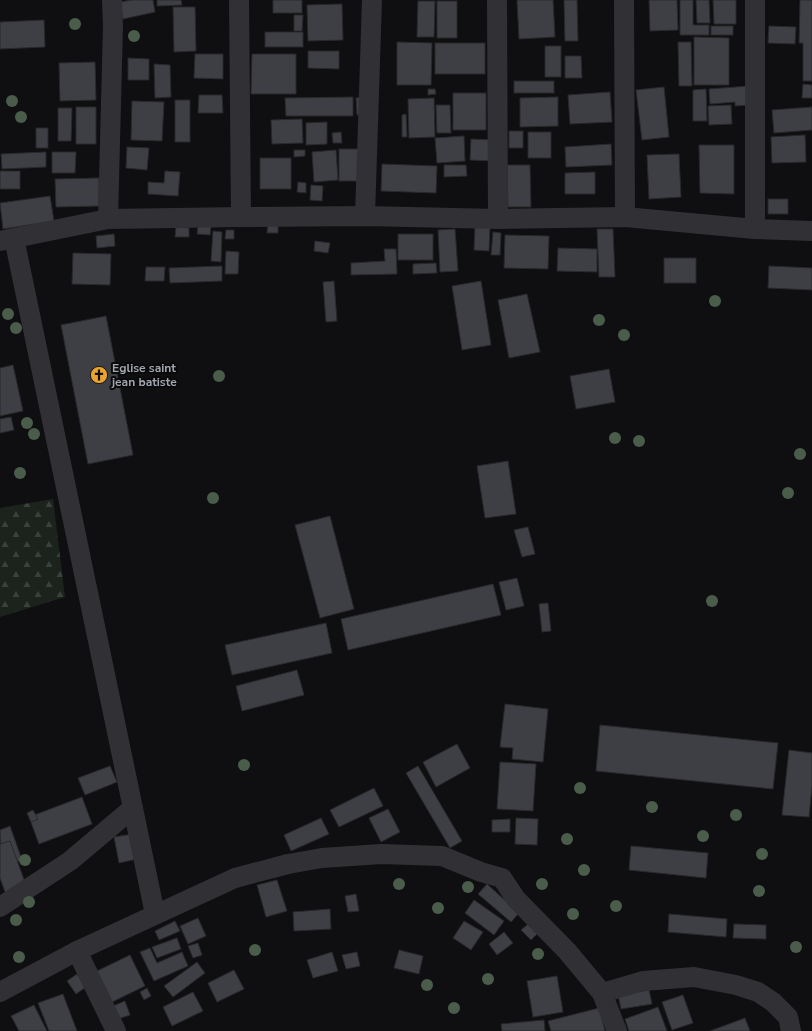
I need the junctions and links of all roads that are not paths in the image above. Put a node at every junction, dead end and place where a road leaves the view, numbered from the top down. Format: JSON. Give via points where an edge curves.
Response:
{"nodes":[{"id":1,"x":112,"y":0,"type":"edge"},
{"id":2,"x":239,"y":0,"type":"edge"},
{"id":3,"x":372,"y":0,"type":"edge"},
{"id":4,"x":497,"y":0,"type":"edge"},
{"id":5,"x":624,"y":0,"type":"edge"},
{"id":6,"x":755,"y":0,"type":"edge"},
{"id":7,"x":241,"y":216,"type":"junction"},
{"id":8,"x":365,"y":216,"type":"junction"},
{"id":9,"x":625,"y":217,"type":"junction"},
{"id":10,"x":108,"y":219,"type":"junction"},
{"id":11,"x":498,"y":219,"type":"junction"},
{"id":12,"x":755,"y":229,"type":"junction"},
{"id":13,"x":812,"y":230,"type":"edge"},
{"id":14,"x":7,"y":240,"type":"edge"},
{"id":15,"x":134,"y":808,"type":"junction"},
{"id":16,"x":0,"y":907,"type":"edge"},
{"id":17,"x":155,"y":914,"type":"junction"},
{"id":18,"x":77,"y":951,"type":"junction"},
{"id":19,"x":0,"y":992,"type":"edge"},
{"id":20,"x":602,"y":993,"type":"junction"},
{"id":21,"x":116,"y":1031,"type":"edge"},
{"id":22,"x":617,"y":1031,"type":"edge"},
{"id":23,"x":791,"y":1031,"type":"edge"}],
"edges":[{"from":1,"to":10,"type":"street"},
{"from":2,"to":7,"type":"street"},
{"from":3,"to":8,"type":"street"},
{"from":4,"to":11,"type":"street"},
{"from":5,"to":9,"type":"street"},
{"from":6,"to":12,"type":"street"},
{"from":7,"to":8,"type":"street"},
{"from":7,"to":10,"type":"street"},
{"from":8,"to":11,"type":"street"},
{"from":9,"to":11,"type":"street"},
{"from":9,"to":12,"type":"street"},
{"from":10,"to":14,"type":"street"},
{"from":12,"to":13,"type":"street"},
{"from":14,"to":15,"type":"street"},
{"from":15,"to":16,"type":"street","via":[[70,861]]},
{"from":15,"to":17,"type":"street"},
{"from":17,"to":18,"type":"street"},
{"from":17,"to":20,"type":"street","via":[[235,878],[288,864],[322,858],[381,854],[442,856],[502,878],[516,898],[567,951]]},
{"from":18,"to":19,"type":"street"},
{"from":18,"to":21,"type":"street"},
{"from":20,"to":22,"type":"street"},
{"from":20,"to":23,"type":"street","via":[[643,981],[694,977],[736,984],[758,992],[773,1002],[788,1017]]}]}
